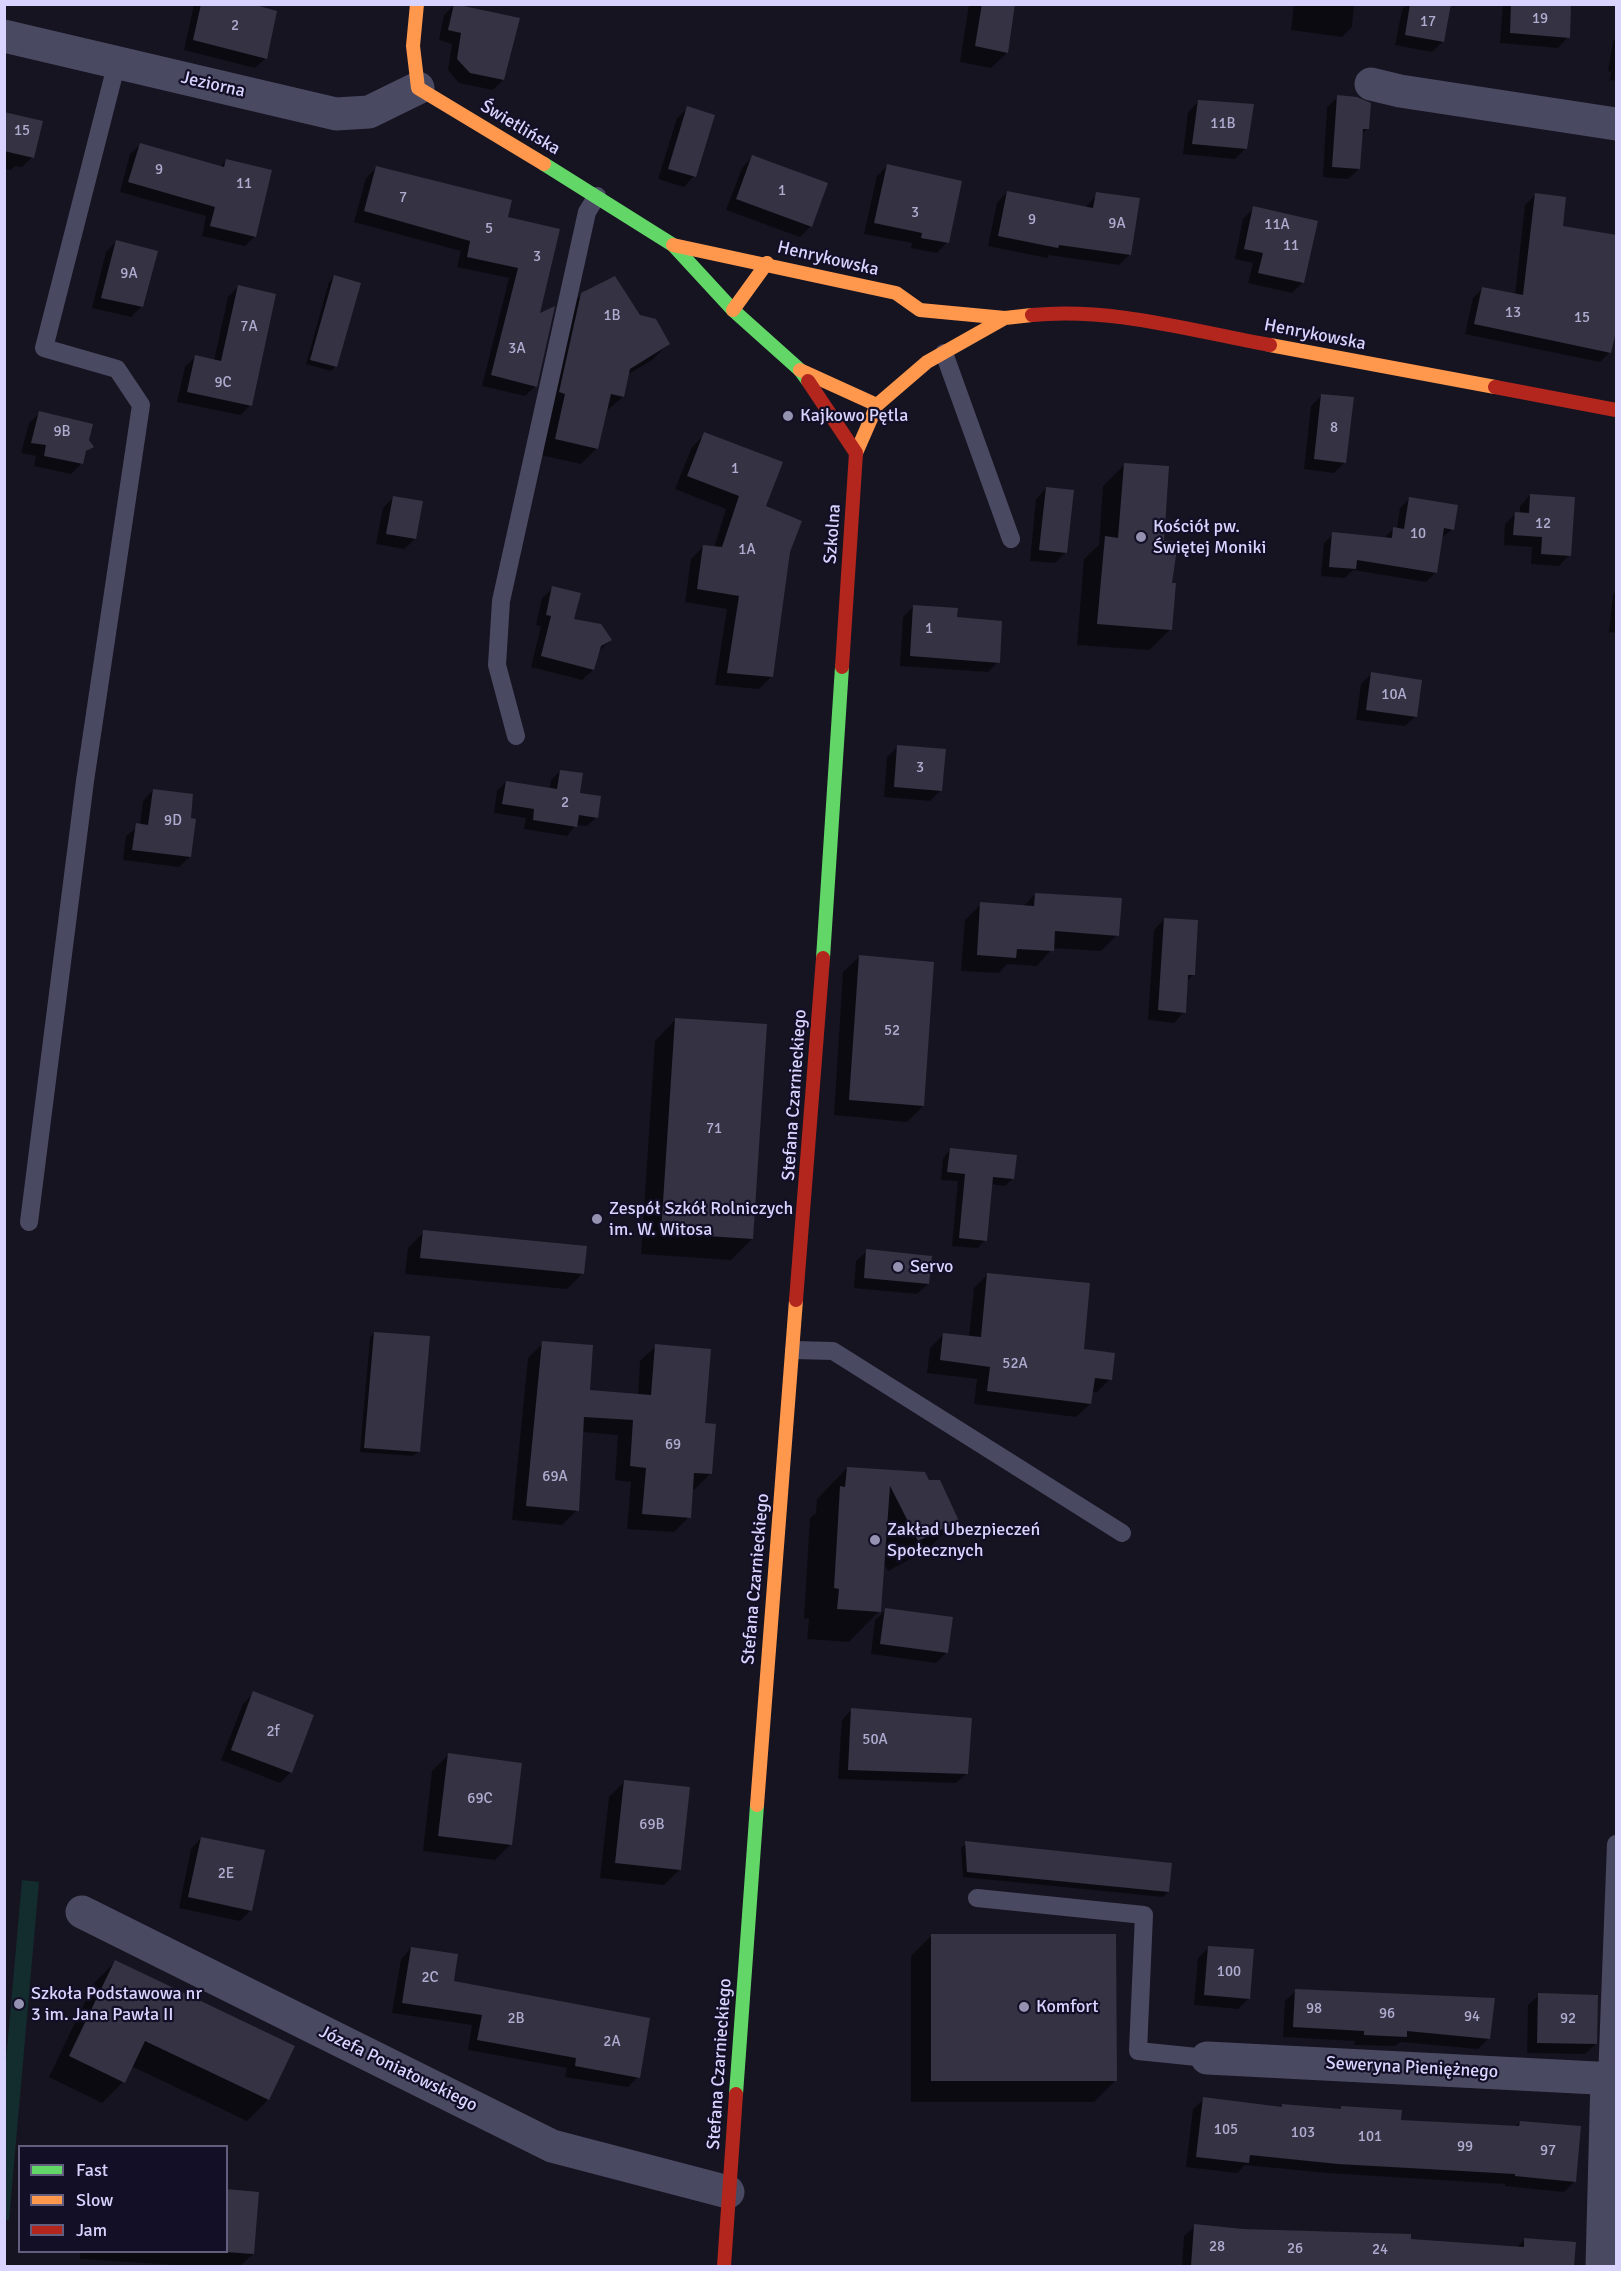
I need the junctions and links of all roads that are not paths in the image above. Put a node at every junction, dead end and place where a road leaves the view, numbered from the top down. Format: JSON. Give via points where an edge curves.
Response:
{"nodes":[{"id":1,"x":417,"y":4,"type":"edge"},
{"id":2,"x":4,"y":36,"type":"edge"},
{"id":3,"x":117,"y":62,"type":"junction"},
{"id":4,"x":1371,"y":84,"type":"dead end"},
{"id":5,"x":418,"y":88,"type":"junction"},
{"id":6,"x":1617,"y":124,"type":"edge"},
{"id":7,"x":597,"y":196,"type":"junction"},
{"id":8,"x":673,"y":245,"type":"junction"},
{"id":9,"x":766,"y":263,"type":"junction"},
{"id":10,"x":733,"y":310,"type":"junction"},
{"id":11,"x":1005,"y":318,"type":"junction"},
{"id":12,"x":927,"y":342,"type":"dead end"},
{"id":13,"x":944,"y":353,"type":"junction"},
{"id":14,"x":927,"y":362,"type":"junction"},
{"id":15,"x":800,"y":370,"type":"junction"},
{"id":16,"x":877,"y":405,"type":"junction"},
{"id":17,"x":1617,"y":410,"type":"edge"},
{"id":18,"x":856,"y":453,"type":"junction"},
{"id":19,"x":1011,"y":539,"type":"dead end"},
{"id":20,"x":516,"y":736,"type":"dead end"},
{"id":21,"x":828,"y":895,"type":"joint"},
{"id":22,"x":29,"y":1222,"type":"dead end"},
{"id":23,"x":794,"y":1350,"type":"junction"},
{"id":24,"x":1122,"y":1533,"type":"dead end"},
{"id":25,"x":1617,"y":1844,"type":"edge"},
{"id":26,"x":976,"y":1898,"type":"dead end"},
{"id":27,"x":82,"y":1912,"type":"dead end"},
{"id":28,"x":1207,"y":2058,"type":"joint"},
{"id":29,"x":1612,"y":2079,"type":"edge"},
{"id":30,"x":728,"y":2192,"type":"junction"},
{"id":31,"x":724,"y":2266,"type":"edge"},
{"id":32,"x":1602,"y":2266,"type":"edge"}],
"edges":[{"from":1,"to":5,"type":"street","via":[[413,46]]},
{"from":2,"to":3,"type":"street","name":"Jeziorna"},
{"from":3,"to":5,"type":"street","name":"Jeziorna","via":[[336,114],[369,112]]},
{"from":3,"to":22,"type":"lane","via":[[44,348],[117,369],[141,405],[85,781]]},
{"from":4,"to":6,"type":"street"},
{"from":5,"to":7,"type":"street","name":"Świetlińska"},
{"from":7,"to":8,"type":"street","name":"Świetlińska"},
{"from":7,"to":20,"type":"lane","via":[[587,212],[501,601],[496,665]]},
{"from":8,"to":9,"type":"street","name":"Henrykowska"},
{"from":8,"to":10,"type":"street"},
{"from":9,"to":10,"type":"street"},
{"from":9,"to":11,"type":"street","name":"Henrykowska","via":[[896,293],[922,315]]},
{"from":10,"to":15,"type":"street"},
{"from":11,"to":13,"type":"street","name":"Henrykowska"},
{"from":11,"to":17,"type":"street","name":"Henrykowska","via":[[1109,315]]},
{"from":12,"to":14,"type":"street"},
{"from":13,"to":14,"type":"street","name":"Henrykowska"},
{"from":13,"to":19,"type":"lane"},
{"from":14,"to":16,"type":"street","name":"Henrykowska"},
{"from":15,"to":16,"type":"street"},
{"from":15,"to":18,"type":"street"},
{"from":16,"to":18,"type":"street","name":"Henrykowska"},
{"from":18,"to":21,"type":"street","name":"Szkolna"},
{"from":21,"to":23,"type":"street","name":"Stefana Czarnieckiego"},
{"from":23,"to":24,"type":"lane","via":[[833,1351]]},
{"from":23,"to":30,"type":"street","name":"Stefana Czarnieckiego"},
{"from":25,"to":29,"type":"lane"},
{"from":26,"to":28,"type":"lane","via":[[1144,1915],[1138,2051]]},
{"from":27,"to":30,"type":"street","name":"Józefa Poniatowskiego","via":[[552,2146]]},
{"from":28,"to":29,"type":"street","name":"Seweryna Pieniężnego"},
{"from":29,"to":32,"type":"street"},
{"from":30,"to":31,"type":"street","name":"Stefana Czarnieckiego"}]}
